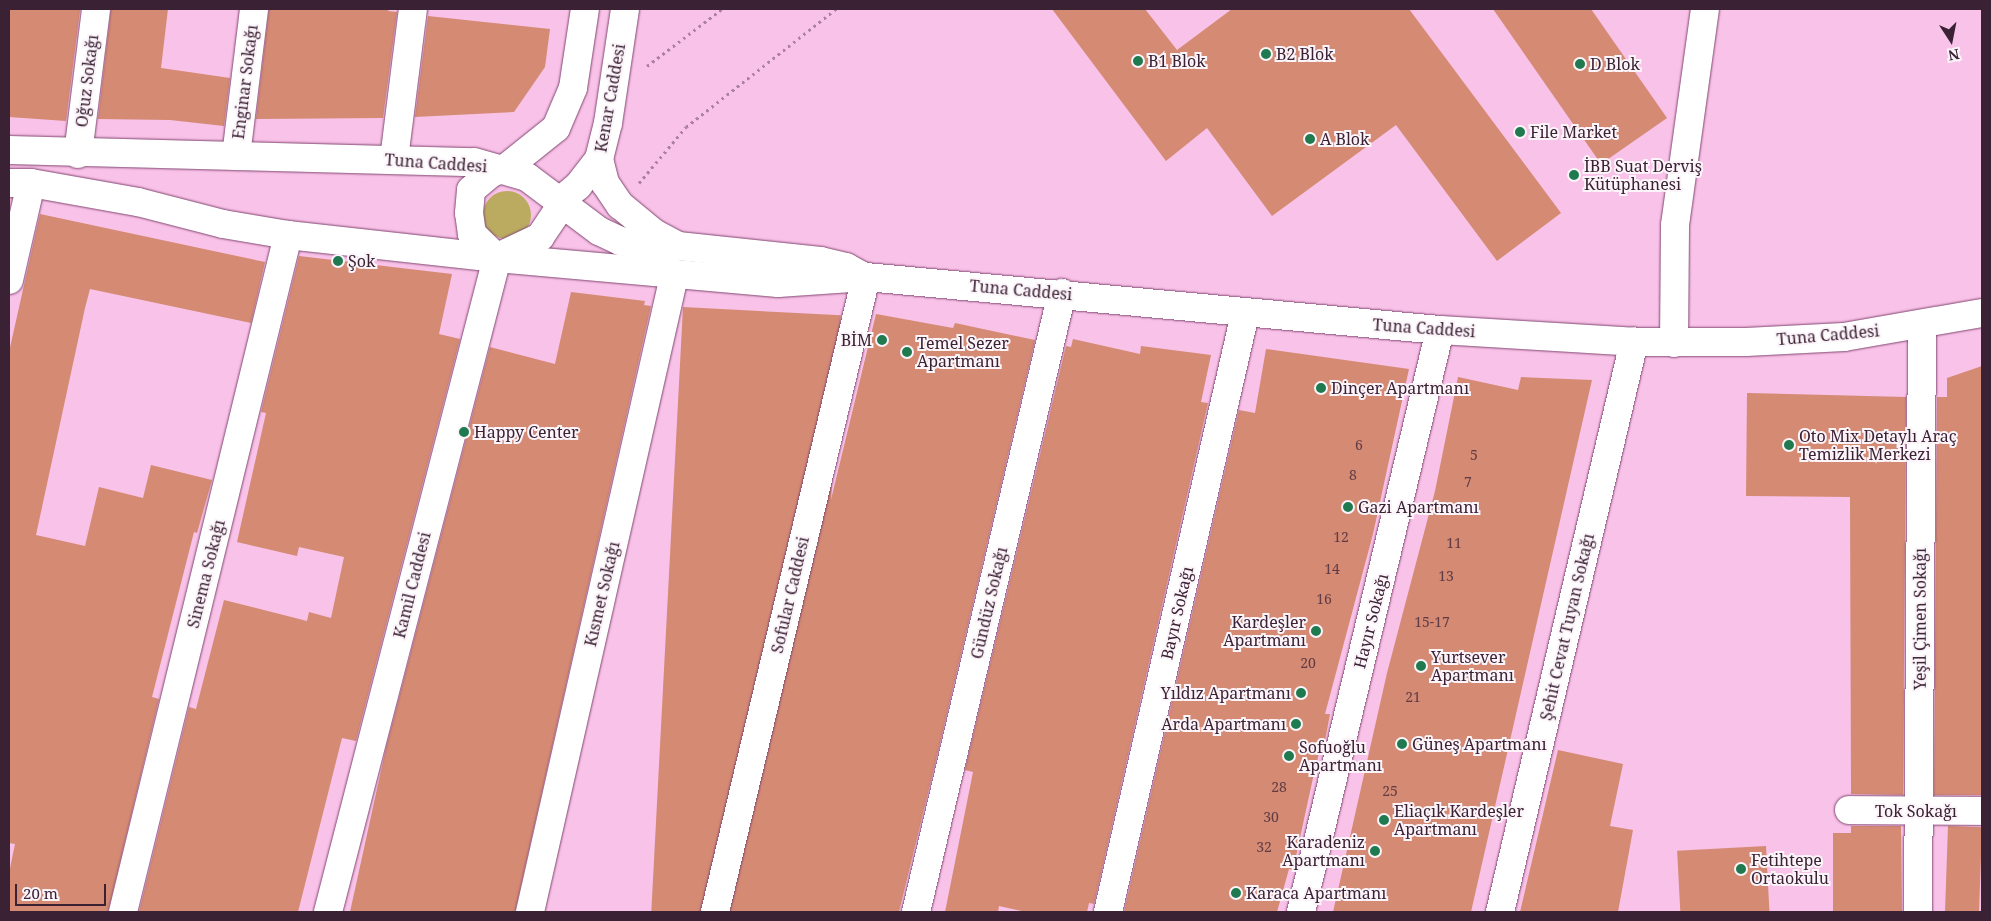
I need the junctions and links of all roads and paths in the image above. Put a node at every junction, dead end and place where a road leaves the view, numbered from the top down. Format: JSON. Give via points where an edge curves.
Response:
{"nodes":[{"id":1,"x":96,"y":9,"type":"edge"},
{"id":2,"x":254,"y":9,"type":"edge"},
{"id":3,"x":413,"y":9,"type":"edge"},
{"id":4,"x":585,"y":9,"type":"edge"},
{"id":5,"x":625,"y":9,"type":"edge"},
{"id":6,"x":722,"y":9,"type":"edge"},
{"id":7,"x":836,"y":9,"type":"edge"},
{"id":8,"x":1705,"y":9,"type":"edge"},
{"id":9,"x":643,"y":70,"type":"dead end"},
{"id":10,"x":9,"y":150,"type":"edge"},
{"id":11,"x":78,"y":154,"type":"junction"},
{"id":12,"x":236,"y":156,"type":"junction"},
{"id":13,"x":394,"y":159,"type":"junction"},
{"id":14,"x":599,"y":159,"type":"junction"},
{"id":15,"x":506,"y":168,"type":"junction"},
{"id":16,"x":20,"y":183,"type":"edge"},
{"id":17,"x":638,"y":184,"type":"dead end"},
{"id":18,"x":560,"y":201,"type":"junction"},
{"id":19,"x":288,"y":235,"type":"junction"},
{"id":20,"x":678,"y":246,"type":"junction"},
{"id":21,"x":496,"y":258,"type":"junction"},
{"id":22,"x":674,"y":276,"type":"junction"},
{"id":23,"x":866,"y":277,"type":"junction"},
{"id":24,"x":9,"y":280,"type":"edge"},
{"id":25,"x":1062,"y":293,"type":"junction"},
{"id":26,"x":1982,"y":313,"type":"edge"},
{"id":27,"x":1245,"y":314,"type":"junction"},
{"id":28,"x":1922,"y":325,"type":"junction"},
{"id":29,"x":1440,"y":330,"type":"junction"},
{"id":30,"x":1634,"y":342,"type":"junction"},
{"id":31,"x":1674,"y":343,"type":"junction"},
{"id":32,"x":1849,"y":810,"type":"dead end"},
{"id":33,"x":1919,"y":811,"type":"junction"},
{"id":34,"x":1982,"y":811,"type":"edge"},
{"id":35,"x":123,"y":912,"type":"edge"},
{"id":36,"x":328,"y":912,"type":"edge"},
{"id":37,"x":530,"y":912,"type":"edge"},
{"id":38,"x":715,"y":912,"type":"edge"},
{"id":39,"x":916,"y":912,"type":"edge"},
{"id":40,"x":1108,"y":912,"type":"edge"},
{"id":41,"x":1302,"y":912,"type":"edge"},
{"id":42,"x":1500,"y":912,"type":"edge"},
{"id":43,"x":1918,"y":912,"type":"edge"}],
"edges":[{"from":1,"to":11,"type":"street","name":"Oğuz Sokağı"},
{"from":2,"to":12,"type":"street","name":"Enginar Sokağı"},
{"from":3,"to":13,"type":"street"},
{"from":4,"to":15,"type":"street","via":[[573,88],[560,120],[556,128]]},
{"from":5,"to":14,"type":"street","name":"Kenar Caddesi","via":[[608,123]]},
{"from":6,"to":9,"type":"path"},
{"from":7,"to":17,"type":"path","via":[[686,127]]},
{"from":8,"to":31,"type":"street","via":[[1675,225]]},
{"from":10,"to":11,"type":"street","name":"Tuna Caddesi"},
{"from":11,"to":12,"type":"street","name":"Tuna Caddesi"},
{"from":12,"to":13,"type":"street","name":"Tuna Caddesi"},
{"from":13,"to":15,"type":"street","name":"Tuna Caddesi","via":[[474,162]]},
{"from":14,"to":18,"type":"street","name":"Kenar Caddesi","via":[[578,186]]},
{"from":14,"to":20,"type":"street","via":[[605,183],[620,206],[654,234]]},
{"from":15,"to":18,"type":"street","name":"Tuna Caddesi","via":[[527,177]]},
{"from":15,"to":21,"type":"street","via":[[481,180],[471,190],[469,200],[472,234]]},
{"from":16,"to":19,"type":"street","name":"Tuna Caddesi","via":[[138,202],[224,224]]},
{"from":16,"to":24,"type":"street"},
{"from":18,"to":20,"type":"street","name":"Tuna Caddesi","via":[[600,231],[620,241],[655,247]]},
{"from":18,"to":21,"type":"street","via":[[558,212],[540,236]]},
{"from":19,"to":21,"type":"street","name":"Tuna Caddesi"},
{"from":19,"to":35,"type":"street","name":"Sinema Sokağı"},
{"from":20,"to":23,"type":"street","name":"Tuna Caddesi","via":[[820,261],[846,267]]},
{"from":21,"to":22,"type":"street","name":"Tuna Caddesi"},
{"from":21,"to":36,"type":"street","name":"Kamil Caddesi"},
{"from":22,"to":23,"type":"street","name":"Tuna Caddesi","via":[[778,283]]},
{"from":22,"to":37,"type":"street","name":"Kısmet Sokağı"},
{"from":23,"to":25,"type":"street","name":"Tuna Caddesi"},
{"from":23,"to":38,"type":"street","name":"Sofular Caddesi"},
{"from":25,"to":27,"type":"street","name":"Tuna Caddesi"},
{"from":25,"to":39,"type":"street","name":"Gündüz Sokağı"},
{"from":26,"to":28,"type":"street","name":"Tuna Caddesi"},
{"from":27,"to":29,"type":"street","name":"Tuna Caddesi"},
{"from":27,"to":40,"type":"street","name":"Bayır Sokağı"},
{"from":28,"to":31,"type":"street","name":"Tuna Caddesi","via":[[1844,337]]},
{"from":28,"to":33,"type":"street","name":"Yeşil Çimen Sokağı"},
{"from":29,"to":30,"type":"street","name":"Tuna Caddesi"},
{"from":29,"to":41,"type":"street","name":"Hayır Sokağı"},
{"from":30,"to":31,"type":"street","name":"Tuna Caddesi"},
{"from":30,"to":42,"type":"street","name":"Şehit Cevat Tuyan Sokağı"},
{"from":32,"to":33,"type":"street","name":"Tok Sokağı"},
{"from":33,"to":34,"type":"street","name":"Tok Sokağı"},
{"from":33,"to":43,"type":"street","name":"Yeşil Çimen Sokağı"}]}
